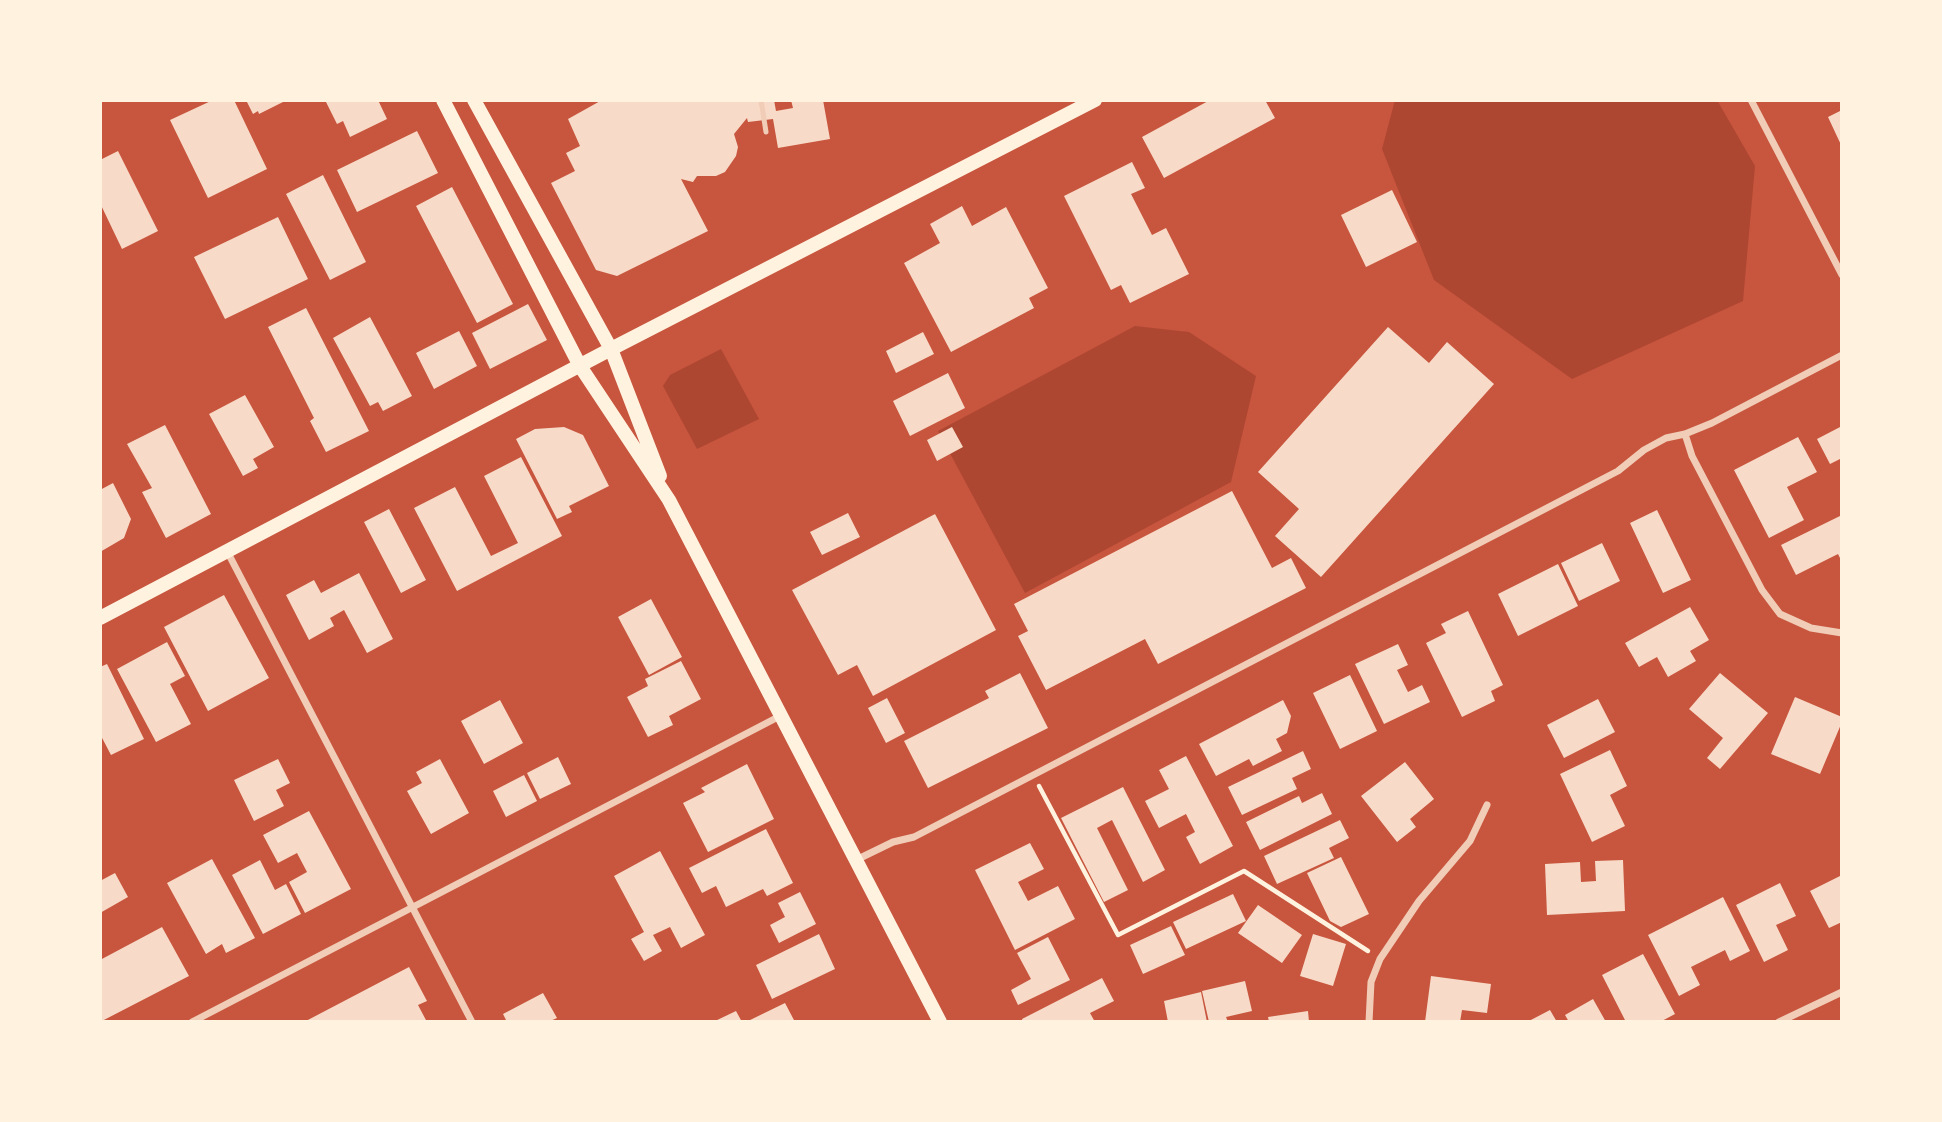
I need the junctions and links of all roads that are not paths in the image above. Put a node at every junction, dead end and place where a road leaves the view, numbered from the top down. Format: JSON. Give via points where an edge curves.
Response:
{"nodes":[{"id":1,"x":443,"y":100,"type":"edge"},
{"id":2,"x":474,"y":100,"type":"edge"},
{"id":3,"x":761,"y":100,"type":"edge"},
{"id":4,"x":1095,"y":100,"type":"edge"},
{"id":5,"x":1751,"y":100,"type":"edge"},
{"id":6,"x":766,"y":132,"type":"dead end"},
{"id":7,"x":1842,"y":275,"type":"edge"},
{"id":8,"x":611,"y":349,"type":"junction"},
{"id":9,"x":1842,"y":355,"type":"edge"},
{"id":10,"x":580,"y":366,"type":"junction"},
{"id":11,"x":1685,"y":434,"type":"junction"},
{"id":12,"x":669,"y":500,"type":"junction"},
{"id":13,"x":227,"y":551,"type":"junction"},
{"id":14,"x":100,"y":618,"type":"edge"},
{"id":15,"x":1842,"y":633,"type":"edge"},
{"id":16,"x":782,"y":715,"type":"junction"},
{"id":17,"x":1487,"y":804,"type":"dead end"},
{"id":18,"x":856,"y":860,"type":"junction"},
{"id":19,"x":413,"y":908,"type":"junction"},
{"id":20,"x":1842,"y":993,"type":"edge"},
{"id":21,"x":191,"y":1022,"type":"edge"},
{"id":22,"x":472,"y":1022,"type":"edge"},
{"id":23,"x":940,"y":1022,"type":"edge"},
{"id":24,"x":1369,"y":1022,"type":"edge"},
{"id":25,"x":1779,"y":1022,"type":"edge"}],
"edges":[{"from":1,"to":10,"type":"main road"},
{"from":2,"to":8,"type":"main road"},
{"from":3,"to":6,"type":"lane"},
{"from":4,"to":8,"type":"main road"},
{"from":5,"to":7,"type":"street"},
{"from":8,"to":10,"type":"main road"},
{"from":8,"to":12,"type":"main road"},
{"from":9,"to":11,"type":"street"},
{"from":10,"to":12,"type":"main road"},
{"from":10,"to":13,"type":"main road"},
{"from":11,"to":15,"type":"street","via":[[1757,580],[1780,614],[1811,628]]},
{"from":11,"to":18,"type":"street","via":[[1666,438],[1618,471],[914,838],[893,842]]},
{"from":12,"to":16,"type":"main road"},
{"from":13,"to":14,"type":"main road"},
{"from":13,"to":19,"type":"street"},
{"from":16,"to":18,"type":"main road"},
{"from":16,"to":19,"type":"street"},
{"from":17,"to":24,"type":"street","via":[[1470,841],[1419,901],[1380,959],[1371,982]]},
{"from":18,"to":23,"type":"main road"},
{"from":19,"to":21,"type":"street"},
{"from":19,"to":22,"type":"street"},
{"from":20,"to":25,"type":"street"}]}
